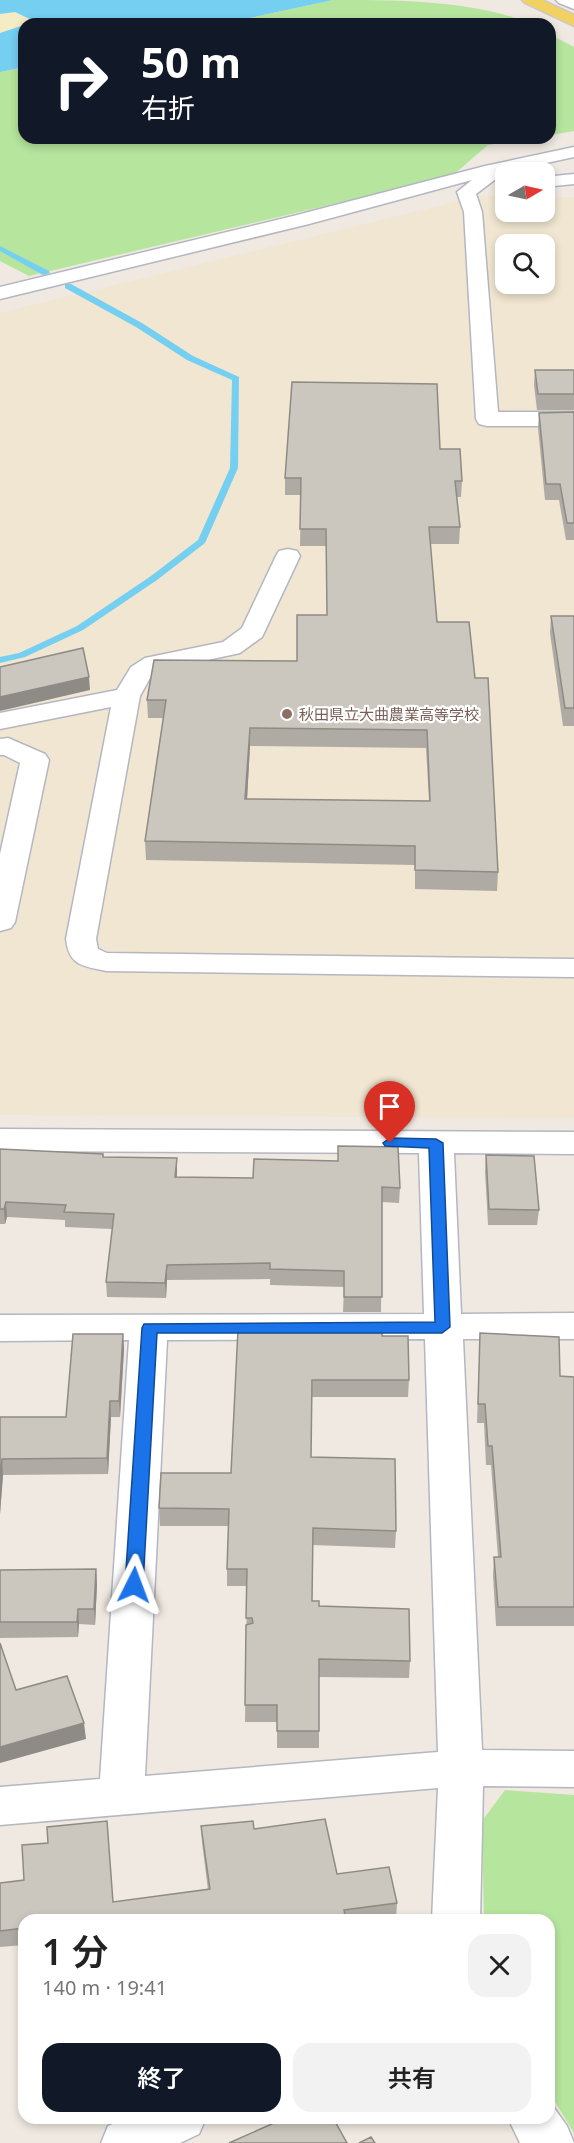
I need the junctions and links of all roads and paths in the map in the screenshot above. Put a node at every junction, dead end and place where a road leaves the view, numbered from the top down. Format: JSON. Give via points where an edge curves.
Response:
{"nodes":[{"id":1,"x":530,"y":0,"type":"edge"},
{"id":2,"x":564,"y":0,"type":"edge"},
{"id":3,"x":574,"y":4,"type":"edge"},
{"id":4,"x":574,"y":21,"type":"edge"},
{"id":5,"x":574,"y":152,"type":"edge"},
{"id":6,"x":574,"y":161,"type":"edge"},
{"id":7,"x":529,"y":162,"type":"edge"},
{"id":8,"x":555,"y":163,"type":"edge"},
{"id":9,"x":495,"y":170,"type":"edge"},
{"id":10,"x":495,"y":173,"type":"edge"},
{"id":11,"x":574,"y":179,"type":"edge"},
{"id":12,"x":555,"y":181,"type":"edge"},
{"id":13,"x":0,"y":293,"type":"edge"},
{"id":14,"x":574,"y":419,"type":"edge"},
{"id":15,"x":288,"y":556,"type":"dead end"},
{"id":16,"x":127,"y":696,"type":"junction"},
{"id":17,"x":0,"y":721,"type":"edge"},
{"id":18,"x":0,"y":747,"type":"edge"},
{"id":19,"x":7,"y":856,"type":"edge"},
{"id":20,"x":0,"y":922,"type":"edge"},
{"id":21,"x":574,"y":968,"type":"edge"},
{"id":22,"x":0,"y":1140,"type":"edge"},
{"id":23,"x":436,"y":1143,"type":"junction"},
{"id":24,"x":574,"y":1143,"type":"edge"},
{"id":25,"x":574,"y":1326,"type":"edge"},
{"id":26,"x":442,"y":1327,"type":"junction"},
{"id":27,"x":0,"y":1328,"type":"edge"},
{"id":28,"x":149,"y":1328,"type":"junction"},
{"id":29,"x":461,"y":1768,"type":"junction"},
{"id":30,"x":574,"y":1769,"type":"edge"},
{"id":31,"x":121,"y":1795,"type":"junction"},
{"id":32,"x":0,"y":1806,"type":"edge"},
{"id":33,"x":456,"y":1914,"type":"edge"},
{"id":34,"x":168,"y":2124,"type":"edge"},
{"id":35,"x":537,"y":2124,"type":"edge"},
{"id":36,"x":126,"y":2143,"type":"edge"},
{"id":37,"x":549,"y":2143,"type":"edge"}],
"edges":[{"from":1,"to":4,"type":"main road"},
{"from":2,"to":3,"type":"street"},
{"from":5,"to":7,"type":"street"},
{"from":6,"to":8,"type":"street"},
{"from":9,"to":13,"type":"street"},
{"from":10,"to":14,"type":"street","via":[[466,192],[473,212],[487,419]]},
{"from":11,"to":12,"type":"street"},
{"from":15,"to":16,"type":"street","via":[[253,632],[231,648],[154,664],[140,673]]},
{"from":16,"to":17,"type":"street"},
{"from":16,"to":21,"type":"street","via":[[81,939],[83,953],[106,962]]},
{"from":18,"to":19,"type":"street","via":[[8,746],[35,760]]},
{"from":19,"to":20,"type":"street"},
{"from":22,"to":23,"type":"street"},
{"from":23,"to":24,"type":"street"},
{"from":23,"to":26,"type":"street"},
{"from":25,"to":26,"type":"street"},
{"from":26,"to":28,"type":"street"},
{"from":26,"to":29,"type":"street"},
{"from":27,"to":28,"type":"street"},
{"from":28,"to":31,"type":"street"},
{"from":29,"to":30,"type":"street"},
{"from":29,"to":31,"type":"street"},
{"from":29,"to":33,"type":"street"},
{"from":31,"to":32,"type":"street"},
{"from":34,"to":36,"type":"street"},
{"from":35,"to":37,"type":"street"}]}
